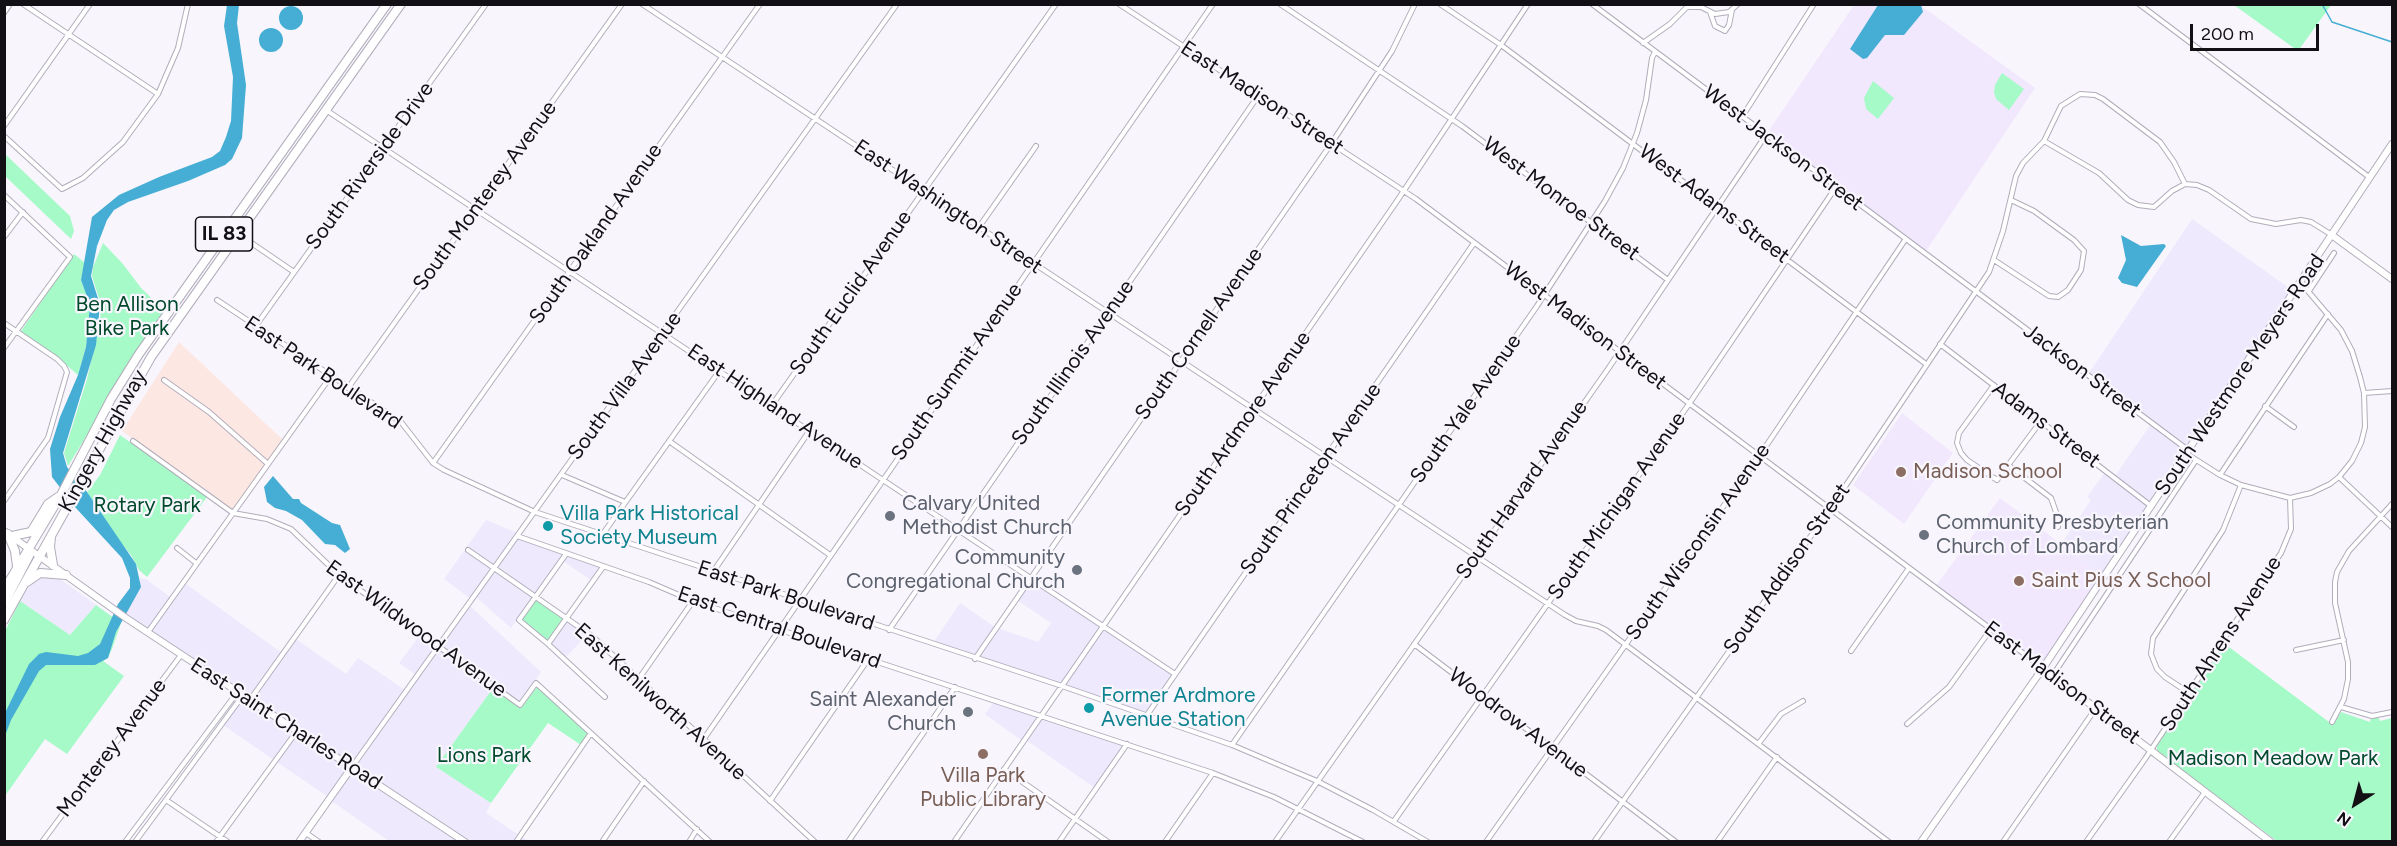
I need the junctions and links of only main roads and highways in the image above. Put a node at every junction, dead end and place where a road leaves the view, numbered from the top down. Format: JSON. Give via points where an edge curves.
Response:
{"nodes":[{"id":1,"x":387,"y":4,"type":"edge"},
{"id":2,"x":401,"y":4,"type":"edge"},
{"id":3,"x":61,"y":494,"type":"junction"},
{"id":4,"x":53,"y":530,"type":"junction"},
{"id":5,"x":8,"y":534,"type":"edge"},
{"id":6,"x":30,"y":549,"type":"junction"},
{"id":7,"x":53,"y":565,"type":"road end"},
{"id":8,"x":17,"y":567,"type":"junction"},
{"id":9,"x":66,"y":575,"type":"road end"},
{"id":10,"x":21,"y":587,"type":"junction"},
{"id":11,"x":4,"y":590,"type":"edge"},
{"id":12,"x":4,"y":603,"type":"edge"},
{"id":13,"x":4,"y":620,"type":"edge"}],
"edges":[{"from":1,"to":3,"type":"highway","name":"Kingery Highway","number":"IL 83","via":[[139,354]]},
{"from":2,"to":4,"type":"highway","name":"Kingery Highway","number":"IL 83","via":[[151,357]]},
{"from":3,"to":5,"type":"highway","via":[[48,504],[31,532]]},
{"from":3,"to":6,"type":"highway","name":"Kingery Highway","number":"IL 83"},
{"from":4,"to":7,"type":"highway"},
{"from":4,"to":10,"type":"highway","name":"Kingery Highway","number":"IL 83"},
{"from":5,"to":8,"type":"highway"},
{"from":6,"to":8,"type":"highway","name":"Kingery Highway","number":"IL 83"},
{"from":6,"to":12,"type":"highway","via":[[29,559]]},
{"from":8,"to":11,"type":"highway","name":"Kingery Highway","number":"IL 83"},
{"from":9,"to":10,"type":"highway","via":[[35,574]]},
{"from":10,"to":13,"type":"highway","name":"Kingery Highway","number":"IL 83"}]}
